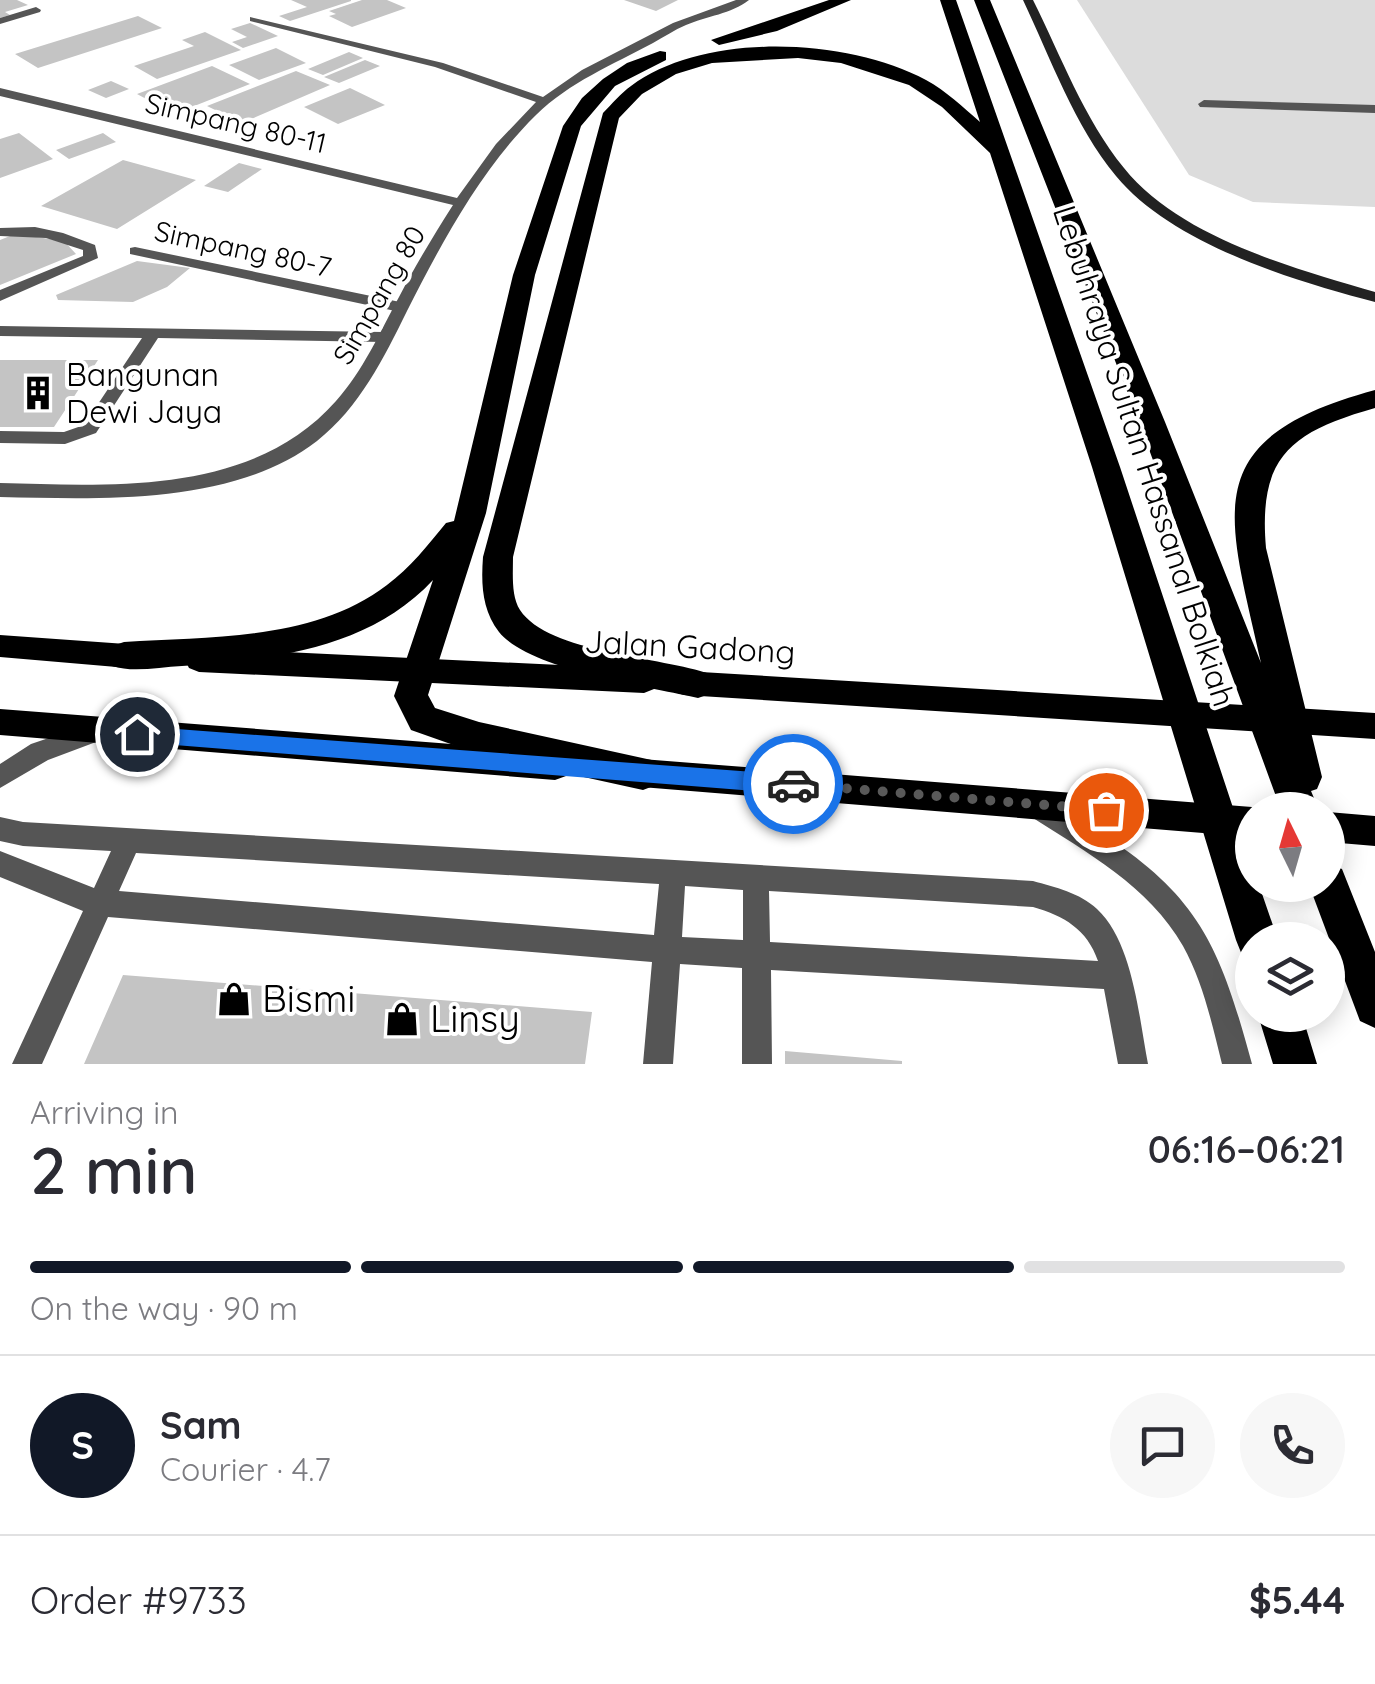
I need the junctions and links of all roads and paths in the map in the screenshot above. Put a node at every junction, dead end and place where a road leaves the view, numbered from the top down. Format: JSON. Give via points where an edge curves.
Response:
{"nodes":[{"id":1,"x":744,"y":0,"type":"edge"},
{"id":2,"x":843,"y":0,"type":"edge"},
{"id":3,"x":948,"y":0,"type":"edge"},
{"id":4,"x":982,"y":0,"type":"edge"},
{"id":5,"x":1028,"y":0,"type":"edge"},
{"id":6,"x":36,"y":10,"type":"dead end"},
{"id":7,"x":254,"y":18,"type":"dead end"},
{"id":8,"x":0,"y":21,"type":"edge"},
{"id":9,"x":0,"y":92,"type":"edge"},
{"id":10,"x":544,"y":101,"type":"junction"},
{"id":11,"x":1204,"y":104,"type":"dead end"},
{"id":12,"x":1375,"y":109,"type":"edge"},
{"id":13,"x":996,"y":150,"type":"junction"},
{"id":14,"x":460,"y":203,"type":"junction"},
{"id":15,"x":0,"y":232,"type":"edge"},
{"id":16,"x":135,"y":251,"type":"dead end"},
{"id":17,"x":0,"y":296,"type":"edge"},
{"id":18,"x":1375,"y":297,"type":"edge"},
{"id":19,"x":400,"y":307,"type":"junction"},
{"id":20,"x":0,"y":332,"type":"edge"},
{"id":21,"x":152,"y":334,"type":"junction"},
{"id":22,"x":384,"y":337,"type":"junction"},
{"id":23,"x":1375,"y":399,"type":"edge"},
{"id":24,"x":0,"y":437,"type":"edge"},
{"id":25,"x":0,"y":490,"type":"edge"},
{"id":26,"x":470,"y":514,"type":"junction"},
{"id":27,"x":0,"y":646,"type":"edge"},
{"id":28,"x":124,"y":656,"type":"junction"},
{"id":29,"x":416,"y":670,"type":"junction"},
{"id":30,"x":698,"y":684,"type":"junction"},
{"id":31,"x":0,"y":722,"type":"edge"},
{"id":32,"x":1375,"y":726,"type":"edge"},
{"id":33,"x":98,"y":731,"type":"junction"},
{"id":34,"x":643,"y":773,"type":"junction"},
{"id":35,"x":0,"y":777,"type":"edge"},
{"id":36,"x":1293,"y":792,"type":"edge"},
{"id":37,"x":1308,"y":792,"type":"edge"},
{"id":38,"x":1034,"y":804,"type":"junction"},
{"id":39,"x":1235,"y":821,"type":"edge"},
{"id":40,"x":1345,"y":828,"type":"edge"},
{"id":41,"x":0,"y":829,"type":"edge"},
{"id":42,"x":1375,"y":831,"type":"edge"},
{"id":43,"x":129,"y":840,"type":"junction"},
{"id":44,"x":0,"y":864,"type":"edge"},
{"id":45,"x":672,"y":874,"type":"junction"},
{"id":46,"x":756,"y":878,"type":"junction"},
{"id":47,"x":1335,"y":902,"type":"edge"},
{"id":48,"x":100,"y":903,"type":"junction"},
{"id":49,"x":1251,"y":922,"type":"edge"},
{"id":50,"x":669,"y":950,"type":"junction"},
{"id":51,"x":757,"y":956,"type":"junction"},
{"id":52,"x":1116,"y":976,"type":"junction"},
{"id":53,"x":1375,"y":1006,"type":"edge"},
{"id":54,"x":1285,"y":1032,"type":"edge"},
{"id":55,"x":27,"y":1064,"type":"edge"},
{"id":56,"x":658,"y":1064,"type":"edge"},
{"id":57,"x":757,"y":1064,"type":"edge"},
{"id":58,"x":1133,"y":1064,"type":"edge"},
{"id":59,"x":1236,"y":1064,"type":"edge"},
{"id":60,"x":1295,"y":1064,"type":"edge"}],
"edges":[{"from":1,"to":10,"type":"street","name":"Simpang 80","via":[[599,62]]},
{"from":2,"to":26,"type":"highway","via":[[771,28],[651,58],[581,108],[524,274]]},
{"from":3,"to":13,"type":"highway","name":"Lebuhraya Sultan Hassanal Bolkiah"},
{"from":4,"to":36,"type":"highway","name":"Lebuhraya Sultan Hassanal Bolkiah"},
{"from":5,"to":18,"type":"main road","via":[[1124,178],[1190,226],[1240,250]]},
{"from":6,"to":8,"type":"street"},
{"from":7,"to":10,"type":"street","via":[[438,65]]},
{"from":9,"to":14,"type":"street","name":"Simpang 80-11"},
{"from":10,"to":14,"type":"street","name":"Simpang 80","via":[[494,153]]},
{"from":11,"to":12,"type":"street"},
{"from":13,"to":30,"type":"highway","via":[[914,80],[855,60],[799,53],[728,55],[681,67],[642,86],[610,117],[498,557],[497,587],[518,630],[552,648]]},
{"from":13,"to":49,"type":"highway","name":"Lebuhraya Sultan Hassanal Bolkiah"},
{"from":14,"to":19,"type":"street","name":"Simpang 80"},
{"from":15,"to":17,"type":"street","via":[[75,239],[90,248],[91,258]]},
{"from":16,"to":19,"type":"street","name":"Simpang 80-7"},
{"from":19,"to":22,"type":"street","name":"Simpang 80"},
{"from":20,"to":21,"type":"street"},
{"from":21,"to":22,"type":"street"},
{"from":21,"to":24,"type":"street","via":[[90,429],[65,438]]},
{"from":22,"to":25,"type":"street","name":"Simpang 80","via":[[341,408],[312,434],[236,472],[130,490]]},
{"from":23,"to":37,"type":"highway","via":[[1298,428],[1274,446],[1249,489],[1252,548]]},
{"from":26,"to":28,"type":"highway","via":[[420,575],[349,624],[291,641]]},
{"from":26,"to":29,"type":"highway"},
{"from":27,"to":28,"type":"main road","name":"Jalan Gadong"},
{"from":28,"to":29,"type":"main road","name":"Jalan Gadong"},
{"from":29,"to":30,"type":"main road","name":"Jalan Gadong"},
{"from":29,"to":34,"type":"highway","via":[[411,696],[423,719],[479,738]]},
{"from":30,"to":32,"type":"main road","name":"Jalan Gadong"},
{"from":31,"to":33,"type":"main road"},
{"from":33,"to":34,"type":"main road"},
{"from":33,"to":35,"type":"street","via":[[40,752]]},
{"from":34,"to":38,"type":"main road"},
{"from":38,"to":39,"type":"main road"},
{"from":38,"to":59,"type":"street","via":[[1144,880],[1190,931],[1216,987]]},
{"from":40,"to":42,"type":"main road"},
{"from":41,"to":43,"type":"street"},
{"from":43,"to":45,"type":"street"},
{"from":43,"to":48,"type":"street"},
{"from":44,"to":48,"type":"street"},
{"from":45,"to":46,"type":"street"},
{"from":45,"to":50,"type":"street"},
{"from":46,"to":51,"type":"street"},
{"from":46,"to":52,"type":"street","via":[[1064,901],[1092,920],[1108,944]]},
{"from":47,"to":53,"type":"highway"},
{"from":48,"to":50,"type":"street"},
{"from":48,"to":55,"type":"street"},
{"from":50,"to":51,"type":"street"},
{"from":50,"to":56,"type":"street"},
{"from":51,"to":52,"type":"street"},
{"from":51,"to":57,"type":"street"},
{"from":52,"to":58,"type":"street"},
{"from":54,"to":60,"type":"highway"}]}
